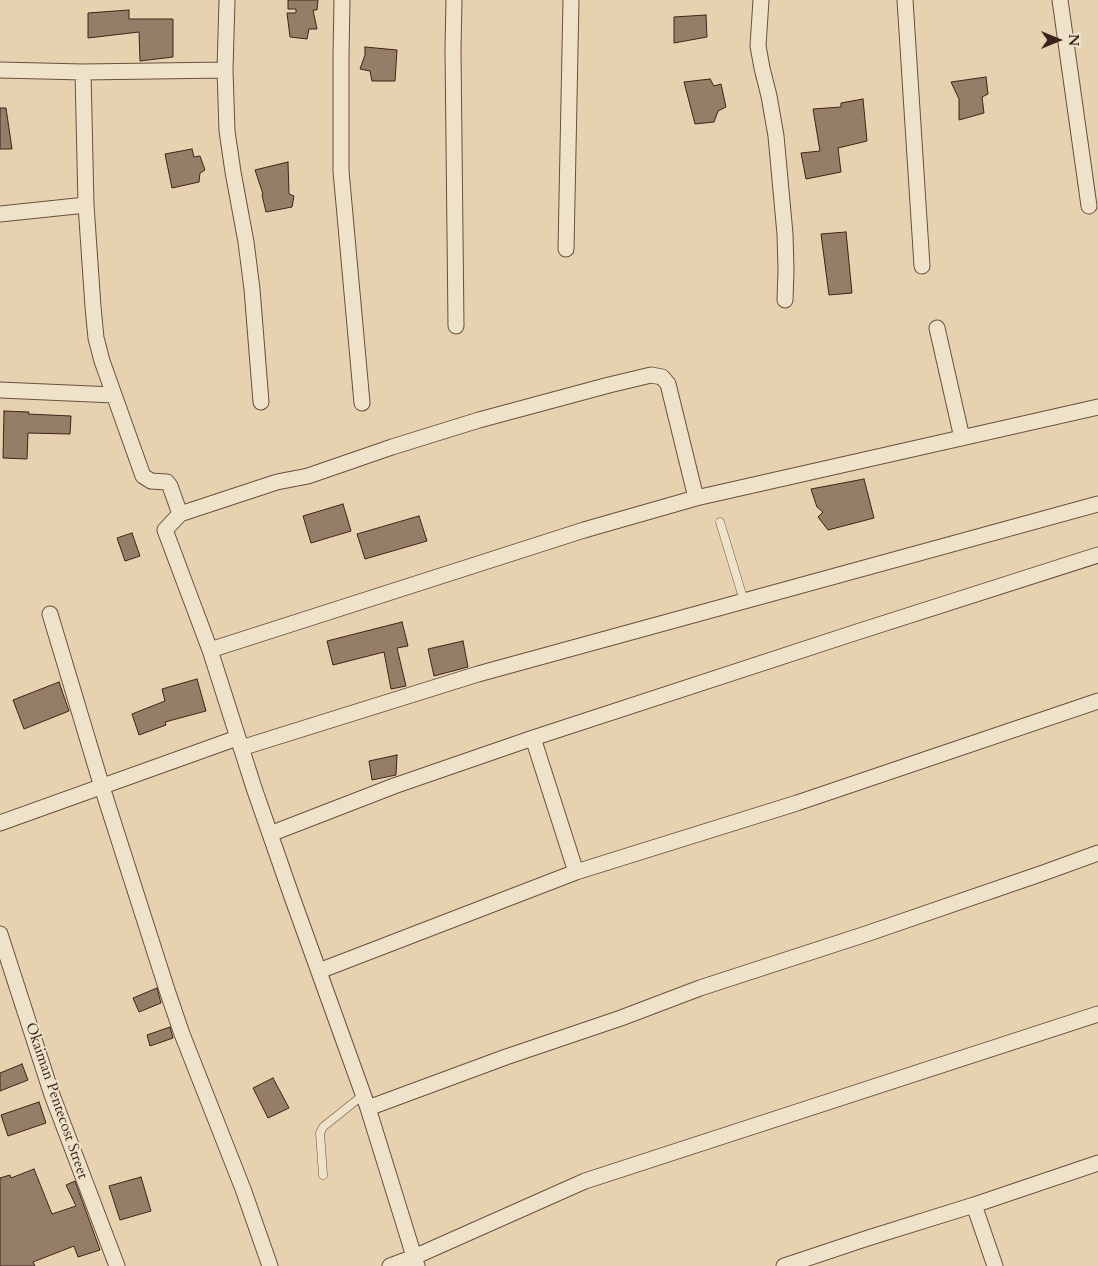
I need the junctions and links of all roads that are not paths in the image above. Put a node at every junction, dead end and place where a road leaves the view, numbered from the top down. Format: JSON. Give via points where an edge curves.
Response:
{"nodes":[{"id":1,"x":227,"y":0,"type":"edge"},
{"id":2,"x":342,"y":0,"type":"edge"},
{"id":3,"x":454,"y":0,"type":"edge"},
{"id":4,"x":571,"y":0,"type":"edge"},
{"id":5,"x":761,"y":0,"type":"edge"},
{"id":6,"x":905,"y":0,"type":"edge"},
{"id":7,"x":1060,"y":0,"type":"edge"},
{"id":8,"x":0,"y":70,"type":"edge"},
{"id":9,"x":225,"y":70,"type":"junction"},
{"id":10,"x":83,"y":72,"type":"junction"},
{"id":11,"x":86,"y":205,"type":"junction"},
{"id":12,"x":1089,"y":206,"type":"dead end"},
{"id":13,"x":0,"y":214,"type":"edge"},
{"id":14,"x":566,"y":250,"type":"dead end"},
{"id":15,"x":922,"y":266,"type":"dead end"},
{"id":16,"x":785,"y":300,"type":"dead end"},
{"id":17,"x":456,"y":326,"type":"dead end"},
{"id":18,"x":937,"y":328,"type":"dead end"},
{"id":19,"x":0,"y":390,"type":"edge"},
{"id":20,"x":114,"y":395,"type":"junction"},
{"id":21,"x":261,"y":402,"type":"dead end"},
{"id":22,"x":362,"y":404,"type":"dead end"},
{"id":23,"x":1098,"y":407,"type":"edge"},
{"id":24,"x":962,"y":438,"type":"junction"},
{"id":25,"x":696,"y":498,"type":"junction"},
{"id":26,"x":1098,"y":504,"type":"edge"},
{"id":27,"x":179,"y":511,"type":"junction"},
{"id":28,"x":720,"y":522,"type":"dead end"},
{"id":29,"x":1098,"y":555,"type":"edge"},
{"id":30,"x":744,"y":601,"type":"junction"},
{"id":31,"x":50,"y":614,"type":"dead end"},
{"id":32,"x":210,"y":650,"type":"junction"},
{"id":33,"x":1098,"y":701,"type":"edge"},
{"id":34,"x":533,"y":738,"type":"junction"},
{"id":35,"x":239,"y":743,"type":"junction"},
{"id":36,"x":102,"y":787,"type":"junction"},
{"id":37,"x":0,"y":823,"type":"edge"},
{"id":38,"x":270,"y":834,"type":"junction"},
{"id":39,"x":1098,"y":853,"type":"edge"},
{"id":40,"x":576,"y":872,"type":"junction"},
{"id":41,"x":0,"y":934,"type":"edge"},
{"id":42,"x":319,"y":971,"type":"junction"},
{"id":43,"x":1098,"y":1014,"type":"edge"},
{"id":44,"x":366,"y":1102,"type":"junction"},
{"id":45,"x":1098,"y":1163,"type":"edge"},
{"id":46,"x":323,"y":1174,"type":"dead end"},
{"id":47,"x":974,"y":1205,"type":"junction"},
{"id":48,"x":415,"y":1261,"type":"edge"},
{"id":49,"x":117,"y":1266,"type":"edge"},
{"id":50,"x":270,"y":1266,"type":"edge"},
{"id":51,"x":390,"y":1266,"type":"edge"},
{"id":52,"x":784,"y":1266,"type":"edge"},
{"id":53,"x":995,"y":1266,"type":"edge"}],
"edges":[{"from":1,"to":9,"type":"street"},
{"from":2,"to":22,"type":"street","via":[[341,171]]},
{"from":3,"to":17,"type":"street"},
{"from":4,"to":14,"type":"street"},
{"from":5,"to":16,"type":"street","via":[[758,46],[776,136],[785,243]]},
{"from":6,"to":15,"type":"street"},
{"from":7,"to":12,"type":"street"},
{"from":8,"to":10,"type":"street"},
{"from":9,"to":10,"type":"street"},
{"from":9,"to":21,"type":"street","via":[[227,130],[252,289]]},
{"from":10,"to":11,"type":"street"},
{"from":11,"to":13,"type":"street"},
{"from":11,"to":20,"type":"street","via":[[96,338]]},
{"from":18,"to":24,"type":"street"},
{"from":19,"to":20,"type":"street"},
{"from":20,"to":27,"type":"street","via":[[143,476],[151,481],[167,482]]},
{"from":23,"to":24,"type":"street"},
{"from":24,"to":25,"type":"street"},
{"from":25,"to":27,"type":"street","via":[[668,384],[662,376],[651,376],[479,420],[308,476]]},
{"from":25,"to":32,"type":"street","via":[[584,530]]},
{"from":26,"to":30,"type":"street"},
{"from":27,"to":32,"type":"street","via":[[165,530]]},
{"from":28,"to":30,"type":"lane"},
{"from":29,"to":34,"type":"street"},
{"from":30,"to":35,"type":"street"},
{"from":31,"to":36,"type":"street"},
{"from":32,"to":35,"type":"street"},
{"from":33,"to":40,"type":"street","via":[[796,803]]},
{"from":34,"to":38,"type":"street","via":[[394,786]]},
{"from":34,"to":40,"type":"street"},
{"from":35,"to":36,"type":"street"},
{"from":35,"to":38,"type":"street"},
{"from":36,"to":37,"type":"street"},
{"from":36,"to":50,"type":"street","via":[[182,1034]]},
{"from":38,"to":42,"type":"street"},
{"from":39,"to":44,"type":"street","via":[[700,988],[621,1018]]},
{"from":40,"to":42,"type":"street"},
{"from":41,"to":49,"type":"street","name":"Okaiman Pentecost Street","via":[[52,1095]]},
{"from":42,"to":44,"type":"street"},
{"from":43,"to":48,"type":"street","via":[[585,1181]]},
{"from":44,"to":46,"type":"lane","via":[[324,1127],[320,1133]]},
{"from":44,"to":48,"type":"street"},
{"from":45,"to":47,"type":"street"},
{"from":47,"to":52,"type":"street"},
{"from":47,"to":53,"type":"street"},
{"from":48,"to":51,"type":"street"}]}
